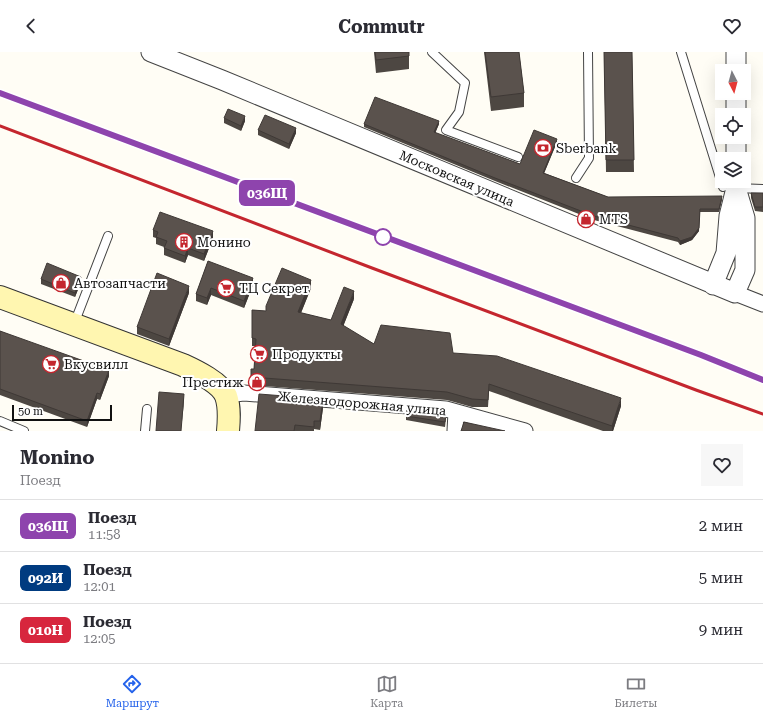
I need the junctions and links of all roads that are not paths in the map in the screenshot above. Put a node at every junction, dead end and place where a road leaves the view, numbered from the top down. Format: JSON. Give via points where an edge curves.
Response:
{"nodes":[{"id":1,"x":151,"y":52,"type":"edge"},
{"id":2,"x":432,"y":52,"type":"edge"},
{"id":3,"x":588,"y":52,"type":"edge"},
{"id":4,"x":681,"y":52,"type":"edge"},
{"id":5,"x":736,"y":52,"type":"edge"},
{"id":6,"x":736,"y":64,"type":"edge"},
{"id":7,"x":719,"y":152,"type":"edge"},
{"id":8,"x":518,"y":158,"type":"dead end"},
{"id":9,"x":576,"y":178,"type":"dead end"},
{"id":10,"x":751,"y":187,"type":"edge"},
{"id":11,"x":732,"y":188,"type":"edge"},
{"id":12,"x":733,"y":188,"type":"edge"},
{"id":13,"x":763,"y":189,"type":"edge"},
{"id":14,"x":108,"y":236,"type":"dead end"},
{"id":15,"x":713,"y":285,"type":"junction"},
{"id":16,"x":736,"y":293,"type":"junction"},
{"id":17,"x":0,"y":297,"type":"edge"},
{"id":18,"x":763,"y":304,"type":"edge"},
{"id":19,"x":74,"y":325,"type":"junction"},
{"id":20,"x":229,"y":391,"type":"junction"},
{"id":21,"x":147,"y":409,"type":"dead end"},
{"id":22,"x":456,"y":412,"type":"junction"},
{"id":23,"x":0,"y":421,"type":"edge"},
{"id":24,"x":24,"y":431,"type":"edge"},
{"id":25,"x":145,"y":431,"type":"edge"},
{"id":26,"x":228,"y":431,"type":"edge"},
{"id":27,"x":455,"y":431,"type":"edge"},
{"id":28,"x":525,"y":431,"type":"edge"}],
"edges":[{"from":1,"to":15,"type":"street","name":"Московская улица"},
{"from":2,"to":8,"type":"lane","via":[[465,82],[459,112],[446,130]]},
{"from":3,"to":9,"type":"lane","via":[[589,158]]},
{"from":4,"to":7,"type":"lane"},
{"from":5,"to":6,"type":"street"},
{"from":10,"to":13,"type":"lane"},
{"from":11,"to":15,"type":"street","via":[[726,253]]},
{"from":12,"to":16,"type":"street","via":[[746,218],[745,270]]},
{"from":14,"to":19,"type":"lane"},
{"from":15,"to":16,"type":"street","name":"Московская улица"},
{"from":16,"to":18,"type":"street","name":"Московская улица"},
{"from":17,"to":19,"type":"main road"},
{"from":19,"to":20,"type":"main road","via":[[183,365]]},
{"from":20,"to":22,"type":"street","name":"Железнодорожная улица"},
{"from":20,"to":26,"type":"main road"},
{"from":21,"to":25,"type":"lane"},
{"from":22,"to":27,"type":"street"},
{"from":22,"to":28,"type":"street","name":"Железнодорожная улица"},
{"from":23,"to":24,"type":"lane"}]}
